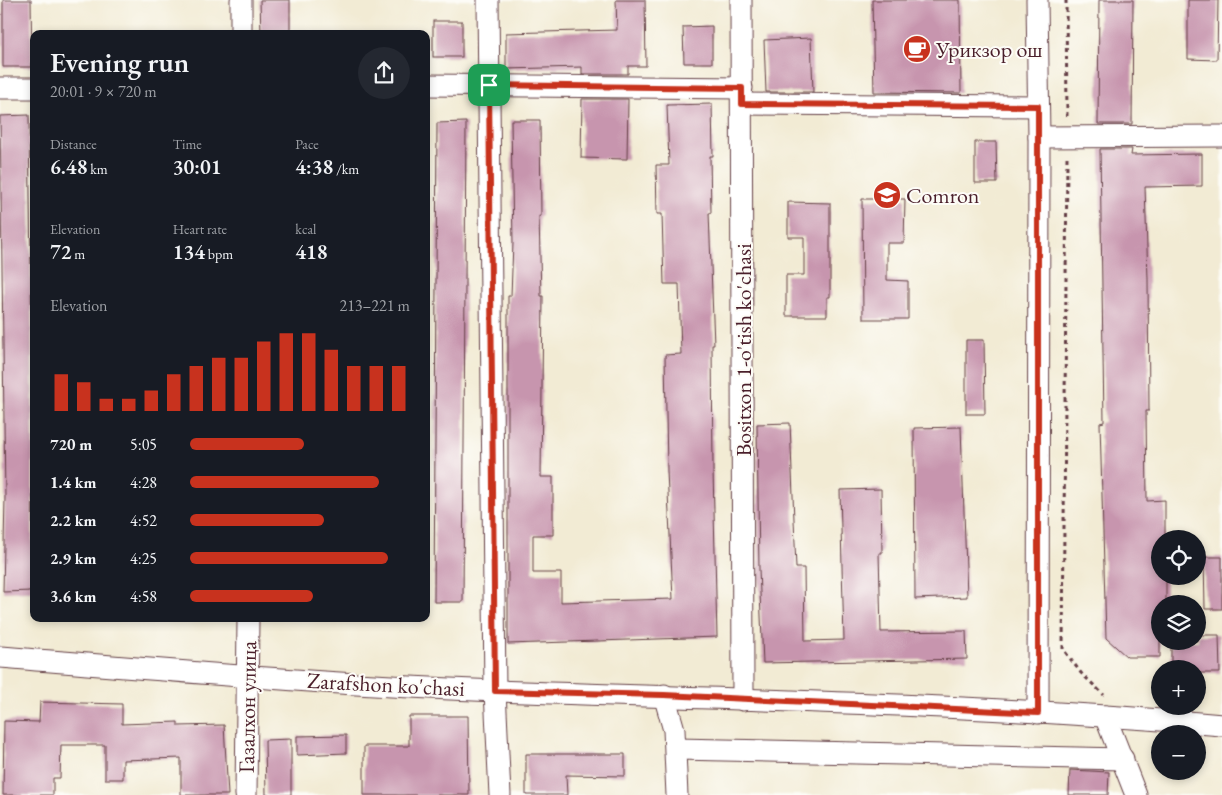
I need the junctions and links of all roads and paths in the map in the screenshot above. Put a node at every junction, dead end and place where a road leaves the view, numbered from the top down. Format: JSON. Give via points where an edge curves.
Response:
{"nodes":[{"id":1,"x":241,"y":0,"type":"edge"},
{"id":2,"x":488,"y":0,"type":"edge"},
{"id":3,"x":741,"y":0,"type":"edge"},
{"id":4,"x":1037,"y":0,"type":"edge"},
{"id":5,"x":1066,"y":0,"type":"edge"},
{"id":6,"x":241,"y":30,"type":"edge"},
{"id":7,"x":489,"y":85,"type":"junction"},
{"id":8,"x":430,"y":86,"type":"edge"},
{"id":9,"x":0,"y":88,"type":"edge"},
{"id":10,"x":30,"y":88,"type":"edge"},
{"id":11,"x":742,"y":96,"type":"junction"},
{"id":12,"x":1038,"y":106,"type":"junction"},
{"id":13,"x":1222,"y":136,"type":"edge"},
{"id":14,"x":1039,"y":137,"type":"junction"},
{"id":15,"x":1067,"y":138,"type":"junction"},
{"id":16,"x":248,"y":622,"type":"edge"},
{"id":17,"x":0,"y":657,"type":"edge"},
{"id":18,"x":249,"y":676,"type":"junction"},
{"id":19,"x":495,"y":691,"type":"junction"},
{"id":20,"x":664,"y":695,"type":"junction"},
{"id":21,"x":743,"y":700,"type":"junction"},
{"id":22,"x":1038,"y":713,"type":"junction"},
{"id":23,"x":1115,"y":716,"type":"junction"},
{"id":24,"x":1222,"y":725,"type":"edge"},
{"id":25,"x":677,"y":749,"type":"junction"},
{"id":26,"x":1123,"y":759,"type":"junction"},
{"id":27,"x":246,"y":795,"type":"edge"},
{"id":28,"x":500,"y":795,"type":"edge"},
{"id":29,"x":678,"y":795,"type":"edge"},
{"id":30,"x":1136,"y":795,"type":"edge"}],
"edges":[{"from":1,"to":6,"type":"street"},
{"from":2,"to":7,"type":"street"},
{"from":3,"to":11,"type":"street","name":"Bositxon 1-o'tish ko'chasi"},
{"from":4,"to":12,"type":"street"},
{"from":5,"to":15,"type":"path"},
{"from":7,"to":8,"type":"street"},
{"from":7,"to":11,"type":"street"},
{"from":7,"to":19,"type":"street"},
{"from":9,"to":10,"type":"street"},
{"from":11,"to":12,"type":"street"},
{"from":11,"to":21,"type":"street","name":"Bositxon 1-o'tish ko'chasi"},
{"from":12,"to":14,"type":"street"},
{"from":13,"to":15,"type":"street"},
{"from":14,"to":15,"type":"street"},
{"from":14,"to":22,"type":"street"},
{"from":15,"to":23,"type":"path","via":[[1063,648]]},
{"from":16,"to":18,"type":"street","name":"Газалхон улица"},
{"from":17,"to":18,"type":"street","name":"Zarafshon ko'chasi"},
{"from":18,"to":19,"type":"street","name":"Zarafshon ko'chasi"},
{"from":18,"to":27,"type":"street","name":"Газалхон улица"},
{"from":19,"to":20,"type":"street","name":"Zarafshon ko'chasi"},
{"from":19,"to":28,"type":"street"},
{"from":20,"to":21,"type":"street","name":"Zarafshon ko'chasi"},
{"from":20,"to":25,"type":"street"},
{"from":21,"to":22,"type":"street","name":"Zarafshon ko'chasi"},
{"from":22,"to":23,"type":"street","name":"Zarafshon ko'chasi"},
{"from":23,"to":24,"type":"street","name":"Zarafshon ko'chasi"},
{"from":23,"to":26,"type":"street"},
{"from":25,"to":26,"type":"street"},
{"from":25,"to":29,"type":"street"},
{"from":26,"to":30,"type":"street"}]}
